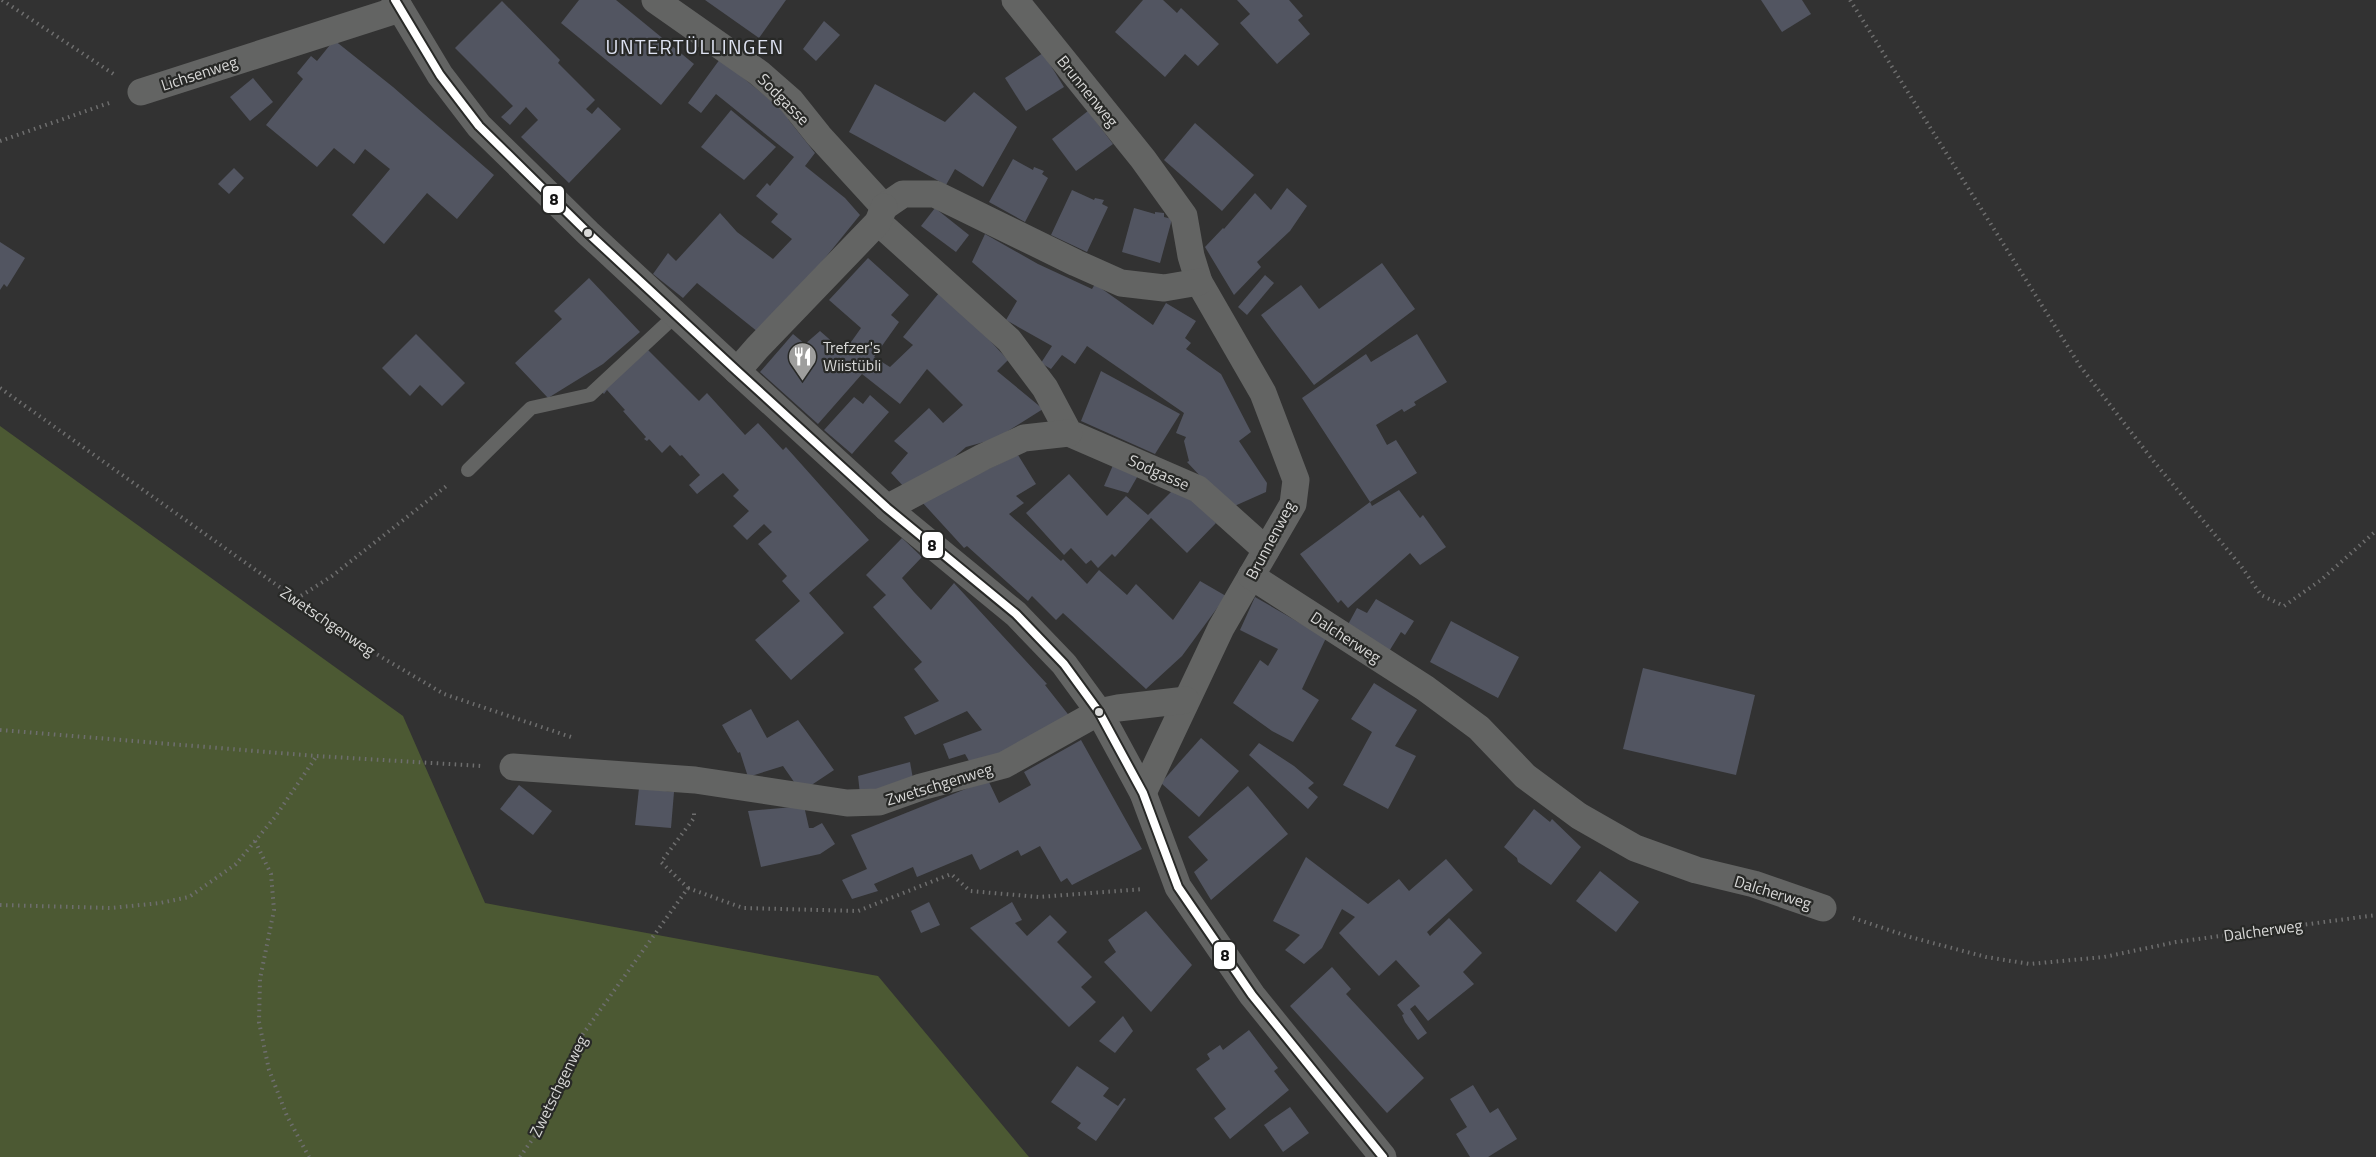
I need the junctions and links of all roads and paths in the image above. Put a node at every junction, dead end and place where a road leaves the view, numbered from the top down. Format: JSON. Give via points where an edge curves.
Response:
{"nodes":[{"id":1,"x":2,"y":0,"type":"edge"},
{"id":2,"x":655,"y":0,"type":"edge"},
{"id":3,"x":1015,"y":0,"type":"edge"},
{"id":4,"x":1850,"y":0,"type":"edge"},
{"id":5,"x":398,"y":5,"type":"edge"},
{"id":6,"x":141,"y":92,"type":"junction"},
{"id":7,"x":0,"y":141,"type":"edge"},
{"id":8,"x":881,"y":214,"type":"junction"},
{"id":9,"x":1199,"y":282,"type":"junction"},
{"id":10,"x":676,"y":315,"type":"junction"},
{"id":11,"x":738,"y":371,"type":"junction"},
{"id":12,"x":0,"y":388,"type":"edge"},
{"id":13,"x":1070,"y":433,"type":"junction"},
{"id":14,"x":468,"y":470,"type":"joint"},
{"id":15,"x":887,"y":508,"type":"junction"},
{"id":16,"x":2376,"y":531,"type":"edge"},
{"id":17,"x":1266,"y":550,"type":"junction"},
{"id":18,"x":1251,"y":576,"type":"junction"},
{"id":19,"x":297,"y":599,"type":"junction"},
{"id":20,"x":1186,"y":700,"type":"junction"},
{"id":21,"x":1100,"y":712,"type":"junction"},
{"id":22,"x":0,"y":730,"type":"edge"},
{"id":23,"x":576,"y":739,"type":"dead end"},
{"id":24,"x":316,"y":756,"type":"junction"},
{"id":25,"x":513,"y":767,"type":"joint"},
{"id":26,"x":695,"y":780,"type":"junction"},
{"id":27,"x":1143,"y":793,"type":"junction"},
{"id":28,"x":255,"y":841,"type":"junction"},
{"id":29,"x":1178,"y":887,"type":"junction"},
{"id":30,"x":688,"y":888,"type":"junction"},
{"id":31,"x":0,"y":905,"type":"edge"},
{"id":32,"x":1823,"y":908,"type":"joint"},
{"id":33,"x":2376,"y":915,"type":"edge"},
{"id":34,"x":1385,"y":1153,"type":"edge"},
{"id":35,"x":309,"y":1157,"type":"edge"},
{"id":36,"x":520,"y":1157,"type":"edge"}],
"edges":[{"from":1,"to":6,"type":"path"},
{"from":2,"to":8,"type":"street","name":"Sodgasse","via":[[759,73],[791,102]]},
{"from":3,"to":9,"type":"street","name":"Brunnenweg","via":[[1184,216]]},
{"from":4,"to":16,"type":"path","via":[[2080,366],[2261,595],[2284,606],[2321,580]]},
{"from":5,"to":6,"type":"street","name":"Lichsenweg"},
{"from":5,"to":10,"type":"street","via":[[440,75],[479,126]]},
{"from":6,"to":7,"type":"path","name":"Lichsenweg"},
{"from":8,"to":9,"type":"street","via":[[903,194],[935,194],[1121,283],[1164,288]]},
{"from":8,"to":11,"type":"street"},
{"from":8,"to":13,"type":"street","name":"Sodgasse","via":[[1009,340],[1045,388]]},
{"from":9,"to":17,"type":"street","name":"Brunnenweg","via":[[1263,393],[1296,480],[1293,504]]},
{"from":10,"to":11,"type":"street"},
{"from":10,"to":14,"type":"lane","via":[[590,395],[531,408]]},
{"from":11,"to":15,"type":"street"},
{"from":12,"to":19,"type":"path","name":"Zwetschgenweg"},
{"from":13,"to":15,"type":"street","name":"Sodgasse","via":[[1024,438]]},
{"from":13,"to":17,"type":"street","name":"Sodgasse","via":[[1197,489]]},
{"from":14,"to":19,"type":"path"},
{"from":15,"to":21,"type":"street","via":[[1016,614],[1065,664]]},
{"from":17,"to":18,"type":"street","name":"Brunnenweg"},
{"from":18,"to":20,"type":"street","name":"Brunnenweg"},
{"from":18,"to":32,"type":"street","name":"Dalcherweg","via":[[1425,688],[1479,728],[1525,776],[1579,816],[1635,848]]},
{"from":19,"to":23,"type":"path","name":"Zwetschgenweg","via":[[361,645],[444,694]]},
{"from":20,"to":21,"type":"street"},
{"from":20,"to":27,"type":"street","name":"Brunnenweg"},
{"from":21,"to":26,"type":"street","name":"Zwetschgenweg","via":[[1004,765],[879,802],[847,803]]},
{"from":21,"to":27,"type":"street"},
{"from":22,"to":24,"type":"path"},
{"from":24,"to":25,"type":"path"},
{"from":24,"to":28,"type":"path"},
{"from":25,"to":26,"type":"street","name":"Zwetschgenweg"},
{"from":26,"to":30,"type":"path","via":[[694,818],[661,862]]},
{"from":27,"to":29,"type":"street"},
{"from":28,"to":31,"type":"path","via":[[236,864],[189,897],[111,908]]},
{"from":28,"to":35,"type":"path","via":[[271,874],[274,910],[260,979],[259,1022],[269,1070]]},
{"from":29,"to":30,"type":"path","via":[[1039,897],[970,891],[951,874],[858,911],[743,908]]},
{"from":29,"to":34,"type":"street","via":[[1252,995]]},
{"from":30,"to":36,"type":"path","name":"Zwetschgenweg","via":[[580,1038],[541,1127]]},
{"from":32,"to":33,"type":"path","name":"Dalcherweg","via":[[1910,937],[2030,964],[2104,957],[2176,942]]}]}
